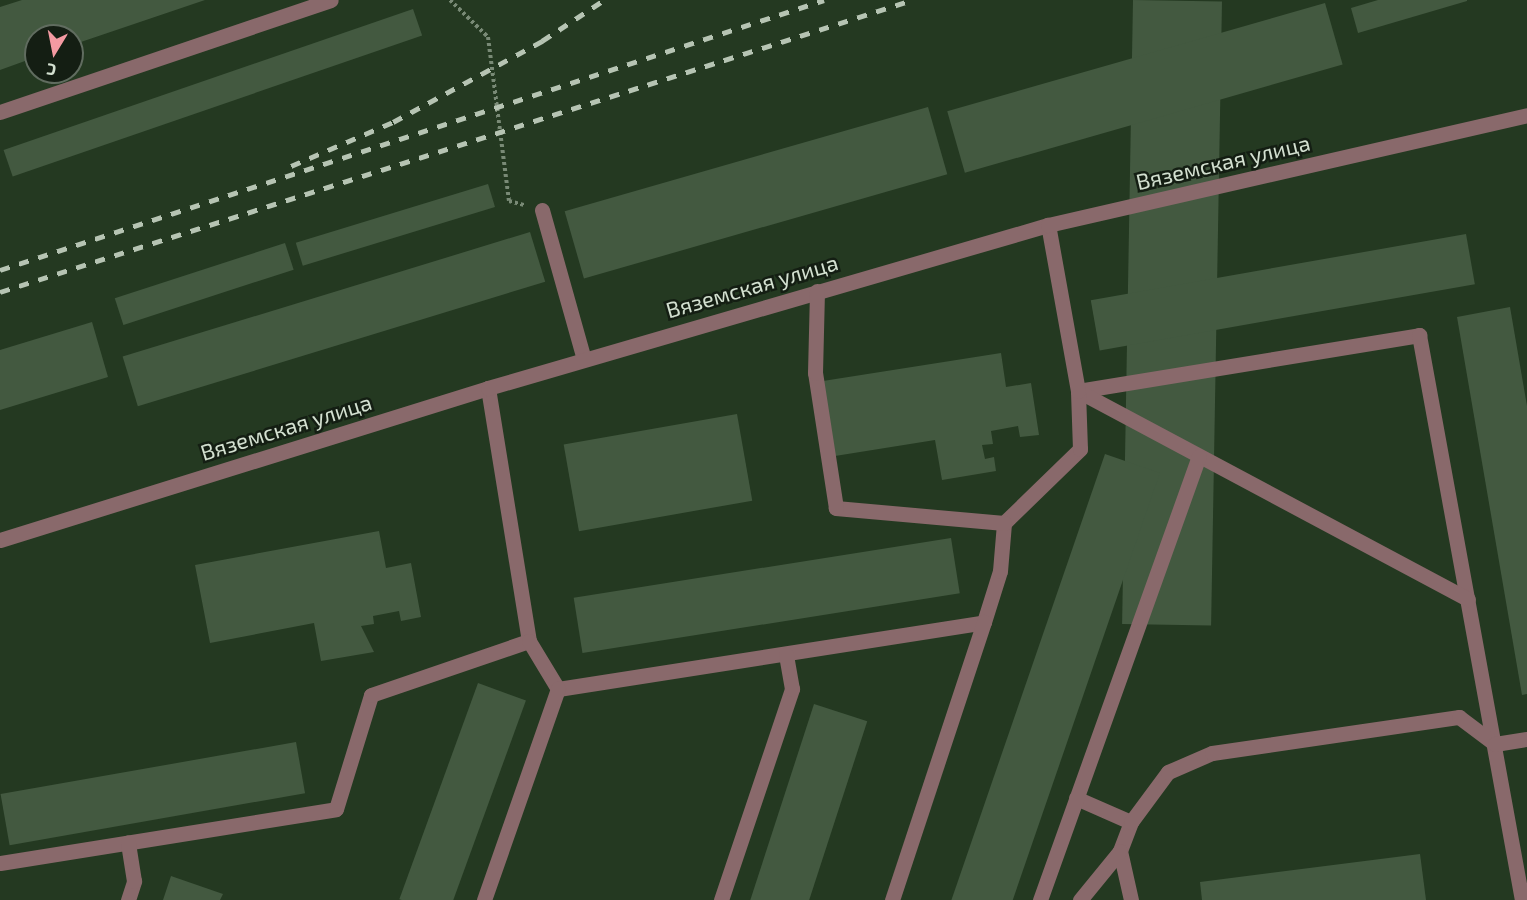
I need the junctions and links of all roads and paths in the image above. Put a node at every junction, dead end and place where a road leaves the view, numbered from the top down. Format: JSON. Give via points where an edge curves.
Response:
{"nodes":[{"id":1,"x":331,"y":0,"type":"edge"},
{"id":2,"x":450,"y":0,"type":"edge"},
{"id":3,"x":0,"y":112,"type":"edge"},
{"id":4,"x":1527,"y":115,"type":"edge"},
{"id":5,"x":542,"y":210,"type":"joint"},
{"id":6,"x":1048,"y":225,"type":"junction"},
{"id":7,"x":817,"y":291,"type":"junction"},
{"id":8,"x":584,"y":359,"type":"junction"},
{"id":9,"x":488,"y":388,"type":"junction"},
{"id":10,"x":1078,"y":392,"type":"junction"},
{"id":11,"x":1199,"y":457,"type":"junction"},
{"id":12,"x":1004,"y":522,"type":"junction"},
{"id":13,"x":0,"y":540,"type":"edge"},
{"id":14,"x":1468,"y":599,"type":"junction"},
{"id":15,"x":984,"y":622,"type":"junction"},
{"id":16,"x":529,"y":641,"type":"junction"},
{"id":17,"x":786,"y":655,"type":"junction"},
{"id":18,"x":558,"y":689,"type":"junction"},
{"id":19,"x":1527,"y":739,"type":"edge"},
{"id":20,"x":1495,"y":744,"type":"junction"},
{"id":21,"x":1076,"y":798,"type":"junction"},
{"id":22,"x":1131,"y":822,"type":"junction"},
{"id":23,"x":128,"y":842,"type":"junction"},
{"id":24,"x":1120,"y":851,"type":"junction"},
{"id":25,"x":0,"y":863,"type":"edge"},
{"id":26,"x":128,"y":900,"type":"edge"},
{"id":27,"x":484,"y":900,"type":"edge"},
{"id":28,"x":721,"y":900,"type":"edge"},
{"id":29,"x":892,"y":900,"type":"edge"},
{"id":30,"x":1040,"y":900,"type":"edge"},
{"id":31,"x":1080,"y":900,"type":"edge"},
{"id":32,"x":1131,"y":900,"type":"edge"},
{"id":33,"x":1522,"y":900,"type":"edge"}],
"edges":[{"from":1,"to":3,"type":"street"},
{"from":2,"to":5,"type":"path","via":[[488,36],[509,201]]},
{"from":4,"to":6,"type":"street","name":"Вяземская улица"},
{"from":5,"to":8,"type":"street"},
{"from":6,"to":7,"type":"street","name":"Вяземская улица"},
{"from":6,"to":10,"type":"street"},
{"from":7,"to":8,"type":"street","name":"Вяземская улица"},
{"from":7,"to":12,"type":"street","via":[[814,373],[836,508]]},
{"from":8,"to":9,"type":"street","name":"Вяземская улица"},
{"from":9,"to":13,"type":"street","name":"Вяземская улица"},
{"from":9,"to":16,"type":"street"},
{"from":10,"to":11,"type":"street"},
{"from":10,"to":12,"type":"street","via":[[1080,449]]},
{"from":10,"to":14,"type":"street","via":[[1419,335]]},
{"from":11,"to":14,"type":"street"},
{"from":11,"to":21,"type":"street"},
{"from":12,"to":15,"type":"street","via":[[999,571]]},
{"from":14,"to":20,"type":"street"},
{"from":15,"to":17,"type":"street"},
{"from":15,"to":29,"type":"street"},
{"from":16,"to":18,"type":"street"},
{"from":16,"to":23,"type":"street","via":[[371,695],[336,809]]},
{"from":17,"to":18,"type":"street"},
{"from":17,"to":28,"type":"street","via":[[792,689]]},
{"from":18,"to":27,"type":"street"},
{"from":19,"to":20,"type":"street"},
{"from":20,"to":22,"type":"street","via":[[1459,717],[1212,753],[1168,772]]},
{"from":20,"to":33,"type":"street"},
{"from":21,"to":22,"type":"street"},
{"from":21,"to":30,"type":"street"},
{"from":22,"to":24,"type":"street"},
{"from":23,"to":25,"type":"street"},
{"from":23,"to":26,"type":"street","via":[[134,881]]},
{"from":24,"to":31,"type":"street"},
{"from":24,"to":32,"type":"street"}]}
